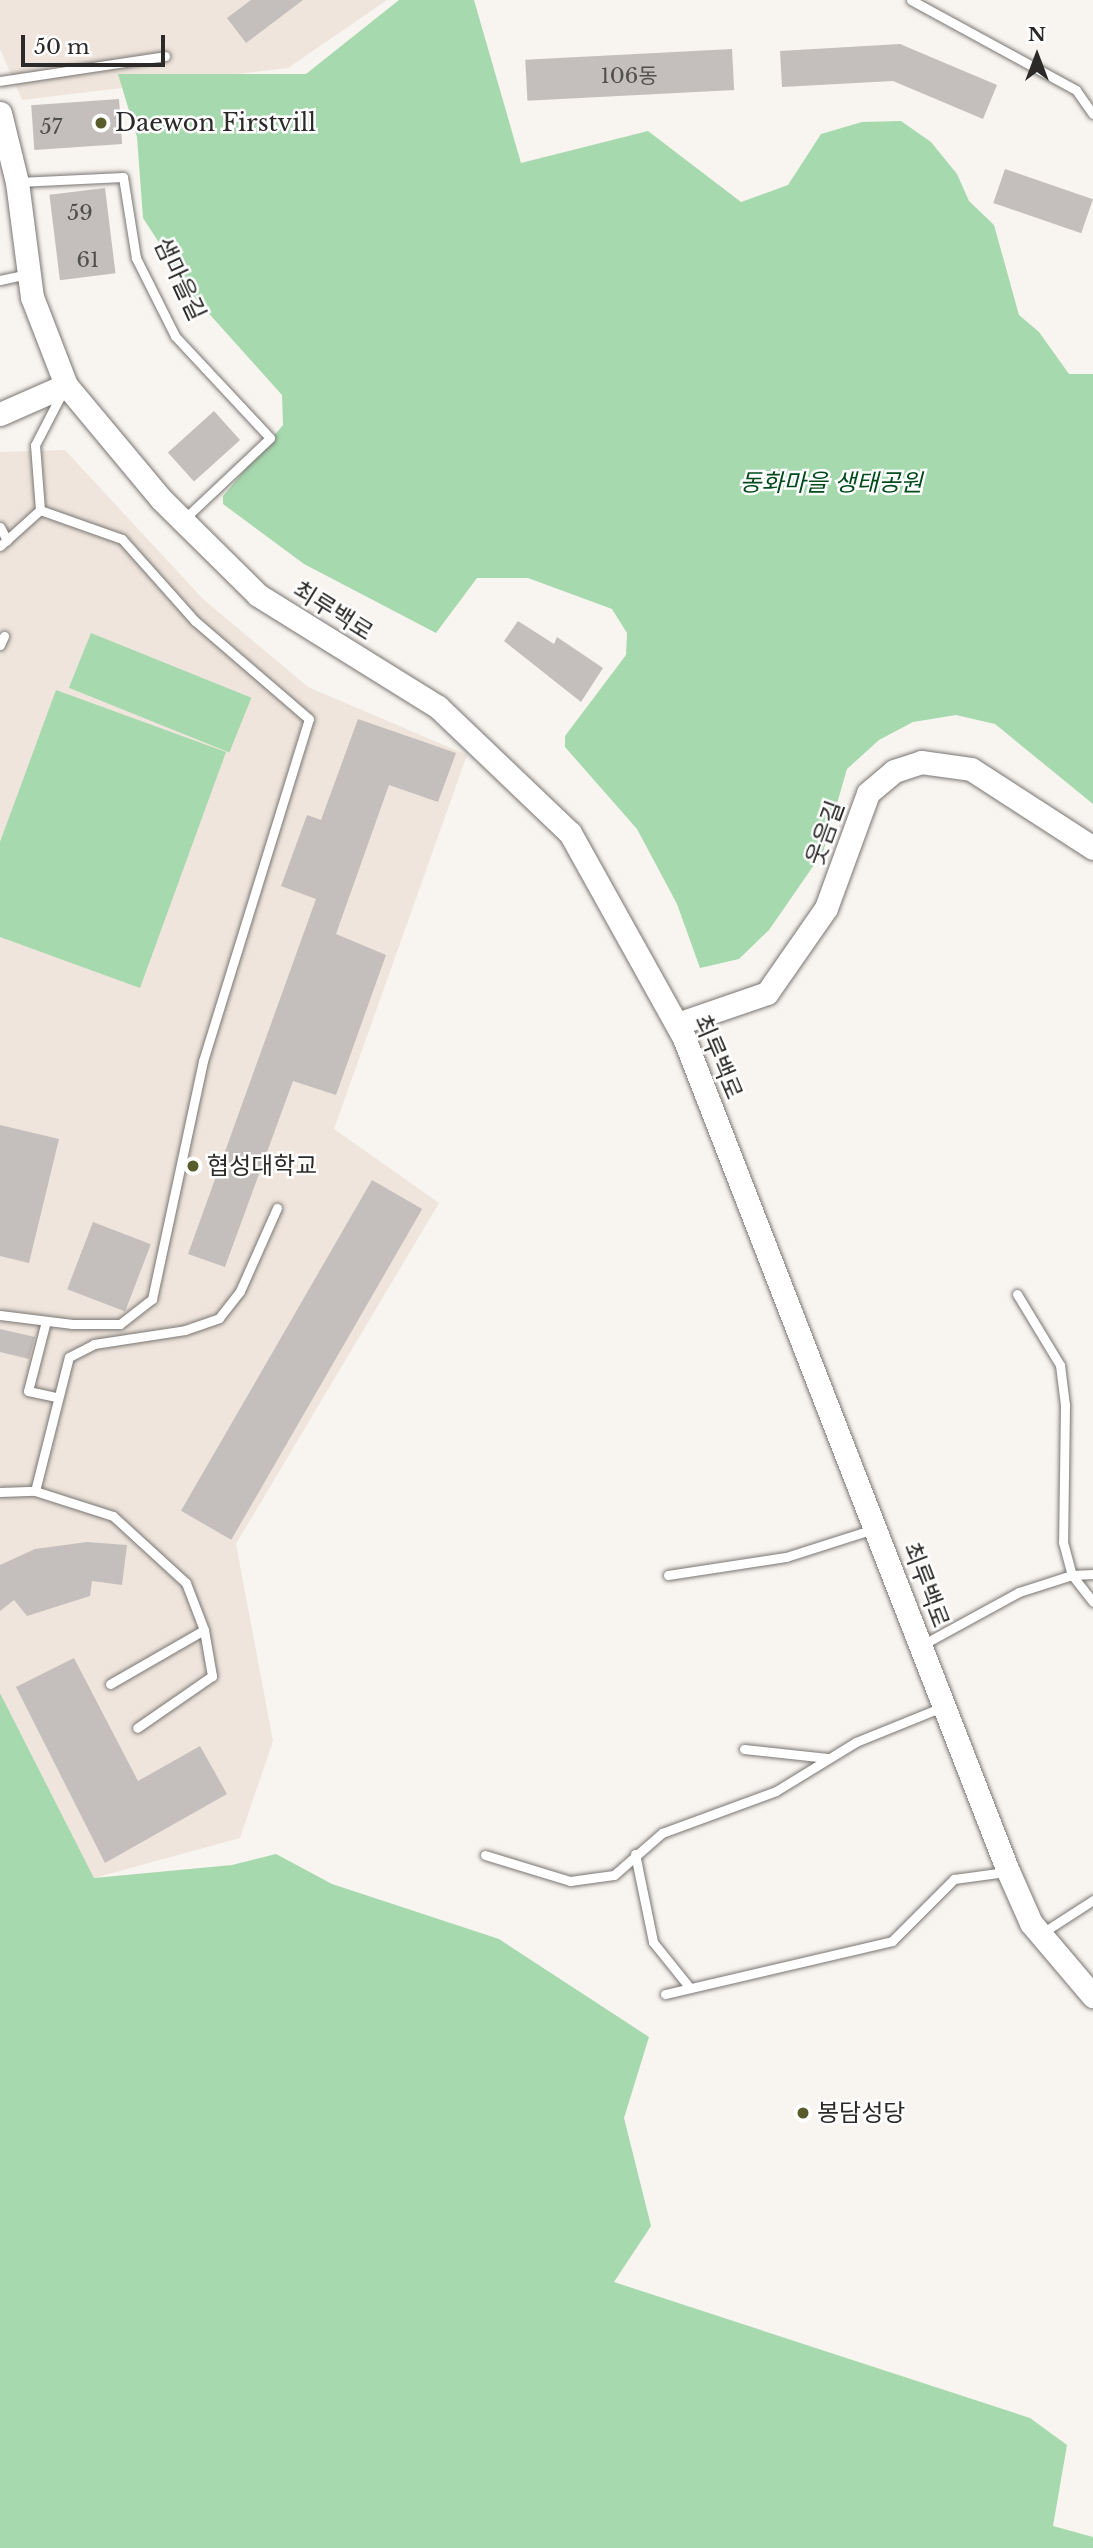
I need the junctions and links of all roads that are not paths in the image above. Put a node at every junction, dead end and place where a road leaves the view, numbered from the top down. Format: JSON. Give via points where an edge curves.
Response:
{"nodes":[{"id":1,"x":911,"y":0,"type":"edge"},
{"id":2,"x":165,"y":56,"type":"dead end"},
{"id":3,"x":0,"y":81,"type":"edge"},
{"id":4,"x":0,"y":113,"type":"edge"},
{"id":5,"x":1093,"y":114,"type":"edge"},
{"id":6,"x":18,"y":183,"type":"junction"},
{"id":7,"x":28,"y":274,"type":"junction"},
{"id":8,"x":0,"y":280,"type":"edge"},
{"id":9,"x":66,"y":385,"type":"junction"},
{"id":10,"x":0,"y":414,"type":"edge"},
{"id":11,"x":40,"y":510,"type":"junction"},
{"id":12,"x":182,"y":520,"type":"junction"},
{"id":13,"x":0,"y":527,"type":"edge"},
{"id":14,"x":3,"y":543,"type":"edge"},
{"id":15,"x":1093,"y":848,"type":"edge"},
{"id":16,"x":677,"y":1024,"type":"junction"},
{"id":17,"x":277,"y":1208,"type":"dead end"},
{"id":18,"x":1017,"y":1294,"type":"dead end"},
{"id":19,"x":0,"y":1315,"type":"edge"},
{"id":20,"x":46,"y":1321,"type":"junction"},
{"id":21,"x":56,"y":1398,"type":"junction"},
{"id":22,"x":35,"y":1491,"type":"junction"},
{"id":23,"x":0,"y":1492,"type":"edge"},
{"id":24,"x":876,"y":1528,"type":"junction"},
{"id":25,"x":1093,"y":1574,"type":"edge"},
{"id":26,"x":668,"y":1575,"type":"dead end"},
{"id":27,"x":1072,"y":1575,"type":"junction"},
{"id":28,"x":1093,"y":1602,"type":"edge"},
{"id":29,"x":204,"y":1630,"type":"junction"},
{"id":30,"x":920,"y":1646,"type":"junction"},
{"id":31,"x":110,"y":1684,"type":"dead end"},
{"id":32,"x":943,"y":1707,"type":"junction"},
{"id":33,"x":137,"y":1728,"type":"dead end"},
{"id":34,"x":744,"y":1749,"type":"dead end"},
{"id":35,"x":828,"y":1758,"type":"junction"},
{"id":36,"x":635,"y":1854,"type":"junction"},
{"id":37,"x":485,"y":1855,"type":"dead end"},
{"id":38,"x":1008,"y":1871,"type":"junction"},
{"id":39,"x":1093,"y":1900,"type":"edge"},
{"id":40,"x":1040,"y":1934,"type":"junction"},
{"id":41,"x":690,"y":1988,"type":"junction"},
{"id":42,"x":665,"y":1994,"type":"dead end"},
{"id":43,"x":1093,"y":1996,"type":"edge"}],
"edges":[{"from":1,"to":5,"type":"lane","via":[[1076,90]]},
{"from":2,"to":3,"type":"lane"},
{"from":4,"to":6,"type":"street"},
{"from":6,"to":7,"type":"street"},
{"from":6,"to":12,"type":"lane","name":"샘마을길","via":[[123,177],[136,258],[175,335],[270,438]]},
{"from":7,"to":8,"type":"lane"},
{"from":7,"to":9,"type":"street"},
{"from":9,"to":10,"type":"street"},
{"from":9,"to":11,"type":"lane","via":[[35,445]]},
{"from":9,"to":12,"type":"street","name":"최루백로"},
{"from":11,"to":14,"type":"lane"},
{"from":11,"to":20,"type":"lane","via":[[122,539],[195,621],[309,719],[207,1049],[152,1299],[120,1324]]},
{"from":12,"to":16,"type":"street","name":"최루백로","via":[[258,595],[438,707],[570,833]]},
{"from":13,"to":14,"type":"lane"},
{"from":15,"to":16,"type":"street","name":"웃음길","via":[[971,769],[921,762],[894,771],[868,793],[826,908],[767,993]]},
{"from":16,"to":24,"type":"street","name":"최루백로"},
{"from":17,"to":21,"type":"lane","via":[[240,1290],[219,1318],[185,1330],[94,1344],[69,1357]]},
{"from":18,"to":27,"type":"lane","via":[[1060,1365],[1065,1405],[1063,1542]]},
{"from":19,"to":20,"type":"lane"},
{"from":20,"to":21,"type":"lane","via":[[28,1391]]},
{"from":21,"to":22,"type":"lane"},
{"from":22,"to":23,"type":"lane"},
{"from":22,"to":29,"type":"lane","via":[[113,1516],[186,1583]]},
{"from":24,"to":26,"type":"lane","via":[[786,1557]]},
{"from":24,"to":30,"type":"street","name":"최루백로"},
{"from":25,"to":27,"type":"lane"},
{"from":27,"to":28,"type":"lane"},
{"from":27,"to":30,"type":"lane","via":[[1019,1592]]},
{"from":29,"to":31,"type":"lane"},
{"from":29,"to":33,"type":"lane","via":[[212,1676]]},
{"from":30,"to":32,"type":"street","name":"최루백로"},
{"from":32,"to":35,"type":"lane"},
{"from":32,"to":38,"type":"street","name":"최루백로"},
{"from":34,"to":35,"type":"lane"},
{"from":35,"to":36,"type":"lane","via":[[776,1791],[662,1833]]},
{"from":36,"to":37,"type":"lane","via":[[614,1875],[570,1881]]},
{"from":36,"to":41,"type":"lane","via":[[653,1942]]},
{"from":38,"to":40,"type":"street","name":"최루백로"},
{"from":38,"to":41,"type":"lane","via":[[954,1879],[892,1941]]},
{"from":39,"to":40,"type":"lane"},
{"from":40,"to":43,"type":"street","name":"최루백로"},
{"from":41,"to":42,"type":"lane"}]}
